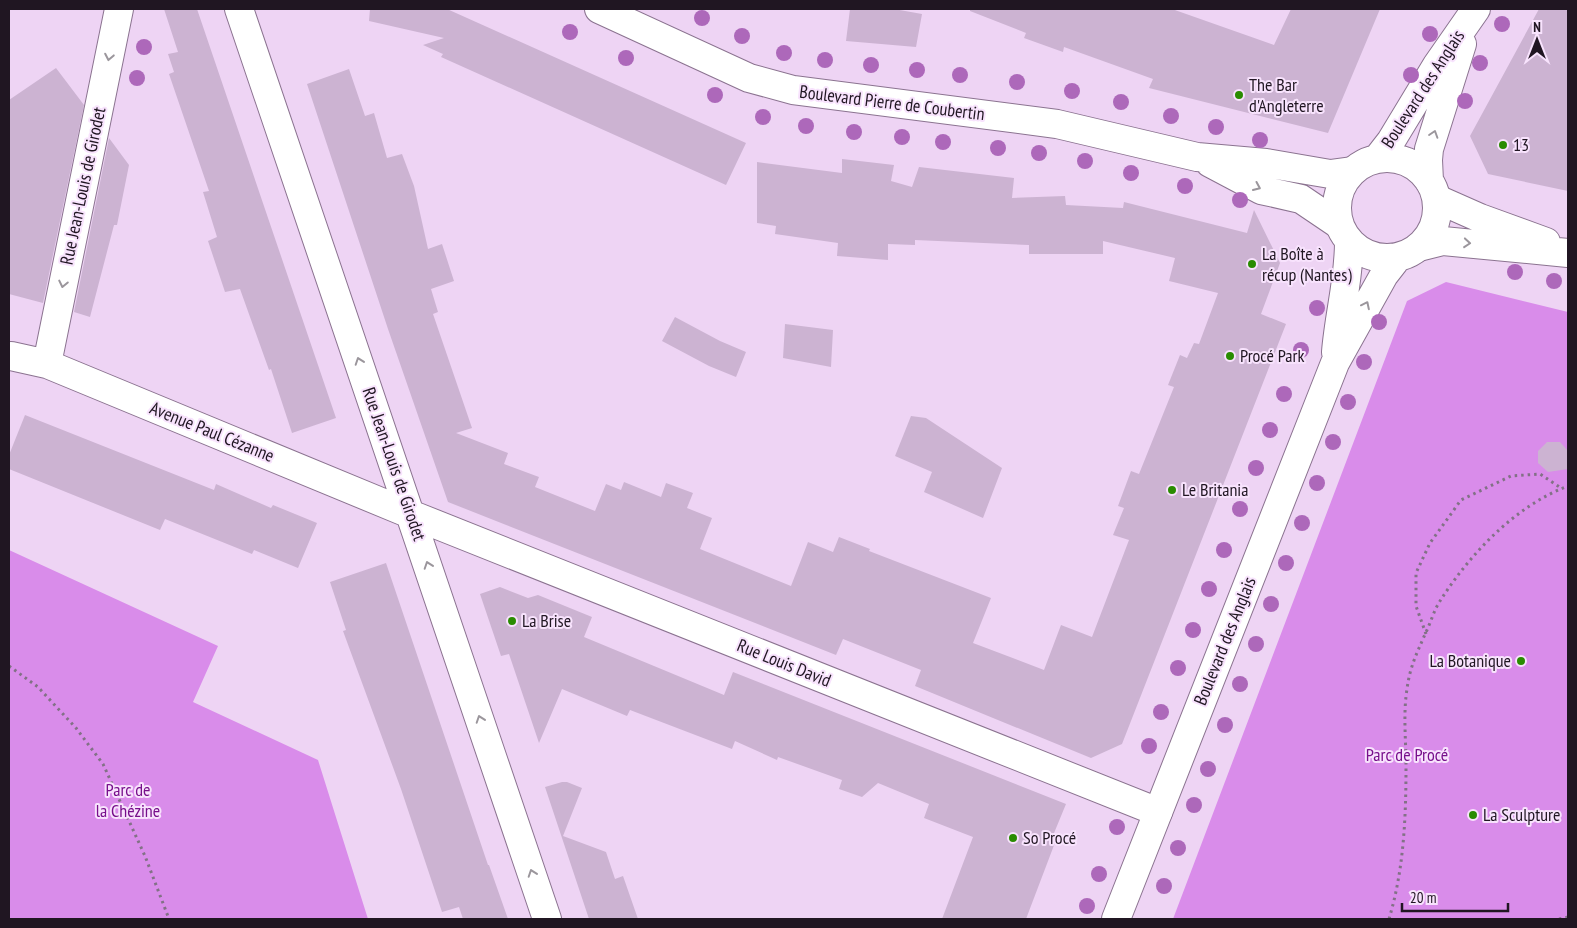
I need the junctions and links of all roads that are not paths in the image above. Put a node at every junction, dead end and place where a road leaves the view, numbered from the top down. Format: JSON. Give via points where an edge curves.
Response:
{"nodes":[{"id":1,"x":119,"y":9,"type":"edge"},
{"id":2,"x":240,"y":9,"type":"edge"},
{"id":3,"x":599,"y":9,"type":"edge"},
{"id":4,"x":1473,"y":14,"type":"edge"},
{"id":5,"x":1198,"y":157,"type":"junction"},
{"id":6,"x":1377,"y":159,"type":"junction"},
{"id":7,"x":1352,"y":171,"type":"junction"},
{"id":8,"x":1433,"y":190,"type":"junction"},
{"id":9,"x":1344,"y":233,"type":"junction"},
{"id":10,"x":1409,"y":252,"type":"junction"},
{"id":11,"x":1568,"y":252,"type":"edge"},
{"id":12,"x":11,"y":356,"type":"dead end"},
{"id":13,"x":47,"y":364,"type":"junction"},
{"id":14,"x":1335,"y":364,"type":"junction"},
{"id":15,"x":410,"y":514,"type":"junction"},
{"id":16,"x":1158,"y":812,"type":"junction"},
{"id":17,"x":547,"y":919,"type":"edge"},
{"id":18,"x":1116,"y":919,"type":"edge"}],
"edges":[{"from":1,"to":13,"type":"street","name":"Rue Jean-Louis de Girodet","one_way":true},
{"from":15,"to":2,"type":"street","name":"Rue Jean-Louis de Girodet","one_way":true},
{"from":3,"to":5,"type":"street","name":"Boulevard Pierre de Coubertin","via":[[749,78],[793,90],[1057,124]]},
{"from":4,"to":6,"type":"street","name":"Boulevard des Anglais"},
{"from":8,"to":4,"type":"street","name":"Boulevard des Anglais","one_way":true,"via":[[1429,149]]},
{"from":5,"to":7,"type":"street","name":"Boulevard Pierre de Coubertin","via":[[1266,163],[1330,174]]},
{"from":5,"to":9,"type":"street","name":"Boulevard Pierre de Coubertin","one_way":true,"via":[[1261,190],[1301,199]]},
{"from":6,"to":7,"type":"street"},
{"from":6,"to":8,"type":"street","via":[[1402,160],[1412,165],[1422,172]]},
{"from":7,"to":9,"type":"street","via":[[1337,197],[1336,215]]},
{"from":8,"to":10,"type":"street","via":[[1436,221],[1429,235]]},
{"from":8,"to":11,"type":"street","via":[[1473,215]]},
{"from":9,"to":10,"type":"street","via":[[1357,249],[1374,257]]},
{"from":9,"to":14,"type":"street","name":"Boulevard des Anglais","via":[[1349,267],[1338,324]]},
{"from":10,"to":11,"type":"street","one_way":true,"via":[[1443,241]]},
{"from":14,"to":10,"type":"street","name":"Boulevard des Anglais","one_way":true,"via":[[1384,274]]},
{"from":12,"to":13,"type":"street","name":"Avenue Paul Cézanne"},
{"from":13,"to":15,"type":"street","name":"Avenue Paul Cézanne"},
{"from":14,"to":16,"type":"street","name":"Boulevard des Anglais"},
{"from":15,"to":16,"type":"street","name":"Rue Louis David"},
{"from":17,"to":15,"type":"street","name":"Rue Jean-Louis de Girodet","one_way":true},
{"from":16,"to":18,"type":"street","name":"Boulevard des Anglais"}]}
